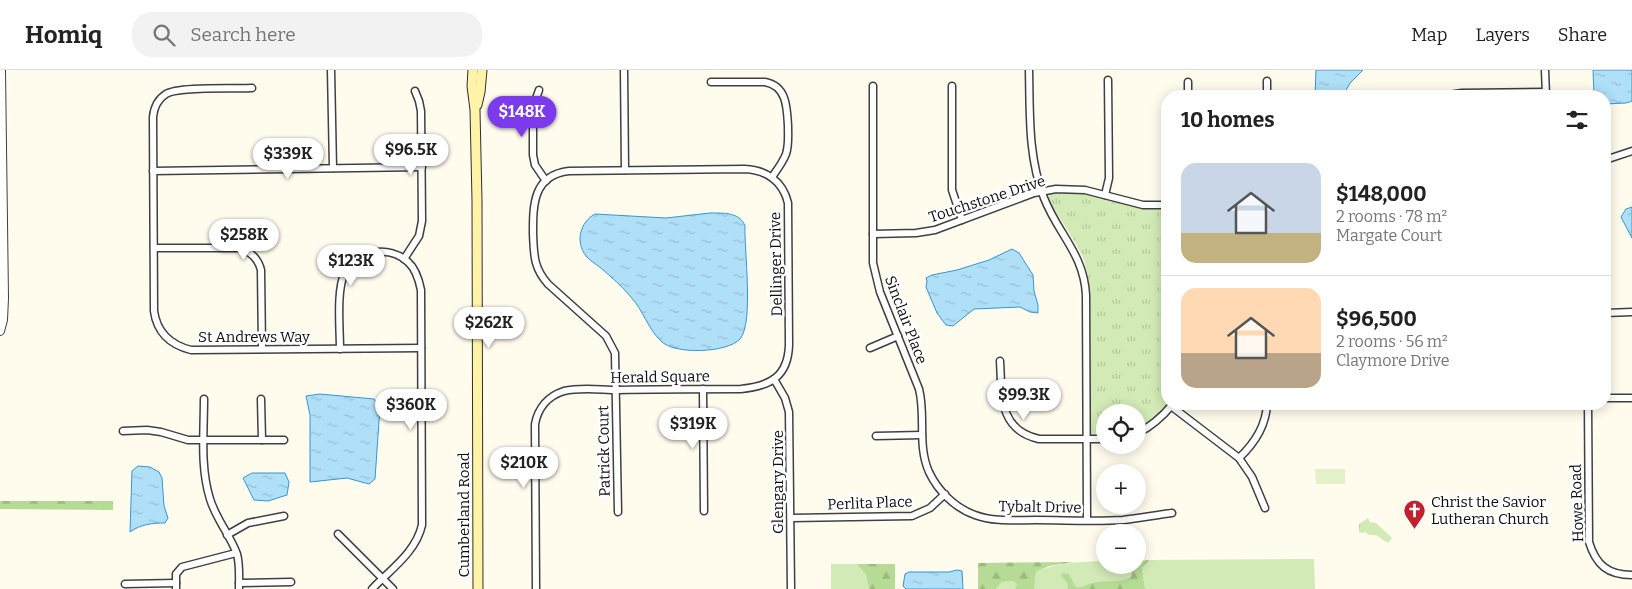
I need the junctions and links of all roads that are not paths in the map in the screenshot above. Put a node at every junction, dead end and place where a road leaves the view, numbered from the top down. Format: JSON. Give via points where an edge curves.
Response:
{"nodes":[{"id":1,"x":1,"y":70,"type":"edge"},
{"id":2,"x":331,"y":70,"type":"edge"},
{"id":3,"x":473,"y":70,"type":"edge"},
{"id":4,"x":482,"y":70,"type":"edge"},
{"id":5,"x":624,"y":70,"type":"edge"},
{"id":6,"x":1029,"y":70,"type":"edge"},
{"id":7,"x":1546,"y":70,"type":"edge"},
{"id":8,"x":1108,"y":80,"type":"dead end"},
{"id":9,"x":1267,"y":81,"type":"dead end"},
{"id":10,"x":711,"y":82,"type":"dead end"},
{"id":11,"x":1188,"y":82,"type":"dead end"},
{"id":12,"x":872,"y":86,"type":"dead end"},
{"id":13,"x":952,"y":86,"type":"dead end"},
{"id":14,"x":252,"y":88,"type":"dead end"},
{"id":15,"x":539,"y":90,"type":"dead end"},
{"id":16,"x":1188,"y":90,"type":"edge"},
{"id":17,"x":1267,"y":90,"type":"edge"},
{"id":18,"x":1546,"y":90,"type":"edge"},
{"id":19,"x":415,"y":92,"type":"dead end"},
{"id":20,"x":475,"y":110,"type":"junction"},
{"id":21,"x":1632,"y":151,"type":"edge"},
{"id":22,"x":1611,"y":158,"type":"edge"},
{"id":23,"x":422,"y":167,"type":"junction"},
{"id":24,"x":333,"y":168,"type":"junction"},
{"id":25,"x":625,"y":170,"type":"junction"},
{"id":26,"x":153,"y":171,"type":"junction"},
{"id":27,"x":772,"y":177,"type":"junction"},
{"id":28,"x":546,"y":181,"type":"junction"},
{"id":29,"x":1042,"y":191,"type":"junction"},
{"id":30,"x":1105,"y":195,"type":"junction"},
{"id":31,"x":1161,"y":205,"type":"edge"},
{"id":32,"x":962,"y":220,"type":"junction"},
{"id":33,"x":873,"y":234,"type":"junction"},
{"id":34,"x":154,"y":248,"type":"junction"},
{"id":35,"x":404,"y":259,"type":"junction"},
{"id":36,"x":1611,"y":312,"type":"edge"},
{"id":37,"x":1632,"y":312,"type":"edge"},
{"id":38,"x":0,"y":332,"type":"edge"},
{"id":39,"x":898,"y":336,"type":"junction"},
{"id":40,"x":340,"y":348,"type":"junction"},
{"id":41,"x":421,"y":348,"type":"junction"},
{"id":42,"x":870,"y":348,"type":"dead end"},
{"id":43,"x":262,"y":349,"type":"junction"},
{"id":44,"x":1000,"y":361,"type":"dead end"},
{"id":45,"x":774,"y":379,"type":"junction"},
{"id":46,"x":703,"y":388,"type":"junction"},
{"id":47,"x":616,"y":390,"type":"junction"},
{"id":48,"x":1611,"y":398,"type":"edge"},
{"id":49,"x":1632,"y":398,"type":"edge"},
{"id":50,"x":204,"y":399,"type":"dead end"},
{"id":51,"x":261,"y":399,"type":"dead end"},
{"id":52,"x":1167,"y":410,"type":"edge"},
{"id":53,"x":1178,"y":410,"type":"edge"},
{"id":54,"x":1266,"y":410,"type":"edge"},
{"id":55,"x":1588,"y":410,"type":"edge"},
{"id":56,"x":1146,"y":428,"type":"edge"},
{"id":57,"x":123,"y":431,"type":"dead end"},
{"id":58,"x":922,"y":435,"type":"junction"},
{"id":59,"x":876,"y":436,"type":"dead end"},
{"id":60,"x":1086,"y":439,"type":"junction"},
{"id":61,"x":1096,"y":439,"type":"edge"},
{"id":62,"x":204,"y":440,"type":"junction"},
{"id":63,"x":262,"y":440,"type":"junction"},
{"id":64,"x":284,"y":440,"type":"dead end"},
{"id":65,"x":1239,"y":458,"type":"junction"},
{"id":66,"x":944,"y":494,"type":"junction"},
{"id":67,"x":1265,"y":508,"type":"dead end"},
{"id":68,"x":704,"y":511,"type":"dead end"},
{"id":69,"x":618,"y":512,"type":"dead end"},
{"id":70,"x":1172,"y":513,"type":"dead end"},
{"id":71,"x":284,"y":516,"type":"dead end"},
{"id":72,"x":790,"y":518,"type":"junction"},
{"id":73,"x":1087,"y":520,"type":"junction"},
{"id":74,"x":338,"y":534,"type":"dead end"},
{"id":75,"x":227,"y":535,"type":"junction"},
{"id":76,"x":236,"y":553,"type":"junction"},
{"id":77,"x":1632,"y":575,"type":"edge"},
{"id":78,"x":382,"y":578,"type":"junction"},
{"id":79,"x":291,"y":582,"type":"dead end"},
{"id":80,"x":125,"y":584,"type":"dead end"},
{"id":81,"x":176,"y":586,"type":"edge"},
{"id":82,"x":239,"y":586,"type":"edge"},
{"id":83,"x":372,"y":589,"type":"edge"},
{"id":84,"x":393,"y":589,"type":"edge"},
{"id":85,"x":478,"y":589,"type":"edge"},
{"id":86,"x":536,"y":589,"type":"edge"},
{"id":87,"x":791,"y":589,"type":"edge"}],
"edges":[{"from":1,"to":38,"type":"street","via":[[4,298]]},
{"from":2,"to":24,"type":"street"},
{"from":3,"to":20,"type":"main road","name":"Cumberland Road"},
{"from":4,"to":20,"type":"main road","name":"Cumberland Road"},
{"from":5,"to":25,"type":"street"},
{"from":6,"to":29,"type":"street","via":[[1032,154]]},
{"from":7,"to":18,"type":"street"},
{"from":8,"to":30,"type":"street","via":[[1108,178]]},
{"from":9,"to":17,"type":"street"},
{"from":10,"to":27,"type":"street","via":[[765,82],[781,91],[787,105],[788,146]]},
{"from":11,"to":16,"type":"street"},
{"from":12,"to":33,"type":"street","name":"Sinclair Place"},
{"from":13,"to":32,"type":"street","via":[[952,185]]},
{"from":14,"to":26,"type":"street","name":"St Andrews Way","via":[[174,90],[161,97],[154,111]]},
{"from":15,"to":28,"type":"street","via":[[532,107],[533,155],[535,165]]},
{"from":19,"to":23,"type":"street","via":[[421,111]]},
{"from":20,"to":85,"type":"main road","name":"Cumberland Road"},
{"from":21,"to":22,"type":"street"},
{"from":23,"to":24,"type":"street"},
{"from":23,"to":35,"type":"street","via":[[421,228]]},
{"from":24,"to":26,"type":"street"},
{"from":25,"to":27,"type":"street","via":[[752,170]]},
{"from":25,"to":28,"type":"street","via":[[564,172]]},
{"from":26,"to":34,"type":"street","name":"St Andrews Way"},
{"from":27,"to":45,"type":"street","name":"Dellinger Drive","via":[[787,198],[789,230],[789,352],[786,364]]},
{"from":28,"to":47,"type":"street","name":"Patrick Court","via":[[533,204],[536,266],[548,284],[610,341],[616,360]]},
{"from":29,"to":30,"type":"street","name":"Touchstone Drive","via":[[1071,189]]},
{"from":29,"to":32,"type":"street","name":"Touchstone Drive"},
{"from":29,"to":60,"type":"street","via":[[1080,263],[1084,278]]},
{"from":30,"to":31,"type":"street","name":"Touchstone Drive","via":[[1143,205]]},
{"from":32,"to":33,"type":"street","name":"Touchstone Drive","via":[[924,232]]},
{"from":33,"to":39,"type":"street","name":"Sinclair Place","via":[[877,283]]},
{"from":34,"to":43,"type":"street","name":"St Andrews Way","via":[[155,319],[170,341],[191,350]]},
{"from":34,"to":43,"type":"street","via":[[238,248],[249,252],[261,270]]},
{"from":35,"to":40,"type":"street","via":[[387,252],[372,252],[359,257],[346,271],[340,287]]},
{"from":35,"to":41,"type":"street","via":[[410,263],[421,287]]},
{"from":36,"to":37,"type":"street"},
{"from":39,"to":42,"type":"street"},
{"from":39,"to":58,"type":"street","name":"Sinclair Place","via":[[921,395]]},
{"from":40,"to":41,"type":"street","name":"St Andrews Way"},
{"from":40,"to":43,"type":"street","name":"St Andrews Way"},
{"from":41,"to":78,"type":"street","via":[[422,525],[415,544]]},
{"from":44,"to":60,"type":"street","via":[[1004,408],[1018,430],[1039,439]]},
{"from":45,"to":46,"type":"street","name":"Herald Square","via":[[758,387]]},
{"from":45,"to":72,"type":"street","name":"Glengary Drive","via":[[790,412]]},
{"from":46,"to":47,"type":"street","name":"Herald Square"},
{"from":46,"to":68,"type":"street"},
{"from":47,"to":69,"type":"street","name":"Patrick Court"},
{"from":47,"to":86,"type":"street","name":"Herald Square","via":[[565,391],[548,400],[537,416],[534,432]]},
{"from":48,"to":49,"type":"street"},
{"from":50,"to":62,"type":"street"},
{"from":51,"to":63,"type":"street"},
{"from":52,"to":56,"type":"street"},
{"from":53,"to":65,"type":"street"},
{"from":54,"to":65,"type":"street","via":[[1261,430]]},
{"from":55,"to":77,"type":"street","name":"Howe Road","via":[[1589,542],[1604,568],[1621,575]]},
{"from":57,"to":62,"type":"street","via":[[148,430],[188,440]]},
{"from":58,"to":59,"type":"street"},
{"from":58,"to":66,"type":"street","name":"Sinclair Place","via":[[926,464]]},
{"from":60,"to":61,"type":"street"},
{"from":60,"to":73,"type":"street"},
{"from":62,"to":63,"type":"street"},
{"from":62,"to":75,"type":"street","via":[[210,500]]},
{"from":63,"to":64,"type":"street"},
{"from":65,"to":67,"type":"street","via":[[1252,477]]},
{"from":66,"to":72,"type":"street","name":"Perlita Place","via":[[930,508],[912,516]]},
{"from":66,"to":73,"type":"street","name":"Tybalt Drive","via":[[960,508],[985,518]]},
{"from":70,"to":73,"type":"street","name":"Tybalt Drive","via":[[1121,520]]},
{"from":71,"to":75,"type":"street","via":[[248,524]]},
{"from":72,"to":87,"type":"street","name":"Glengary Drive"},
{"from":74,"to":78,"type":"street"},
{"from":75,"to":76,"type":"street"},
{"from":76,"to":81,"type":"street","via":[[182,567],[176,574]]},
{"from":76,"to":82,"type":"street"},
{"from":78,"to":83,"type":"street"},
{"from":78,"to":84,"type":"street"},
{"from":79,"to":82,"type":"street"},
{"from":80,"to":81,"type":"street"}]}
